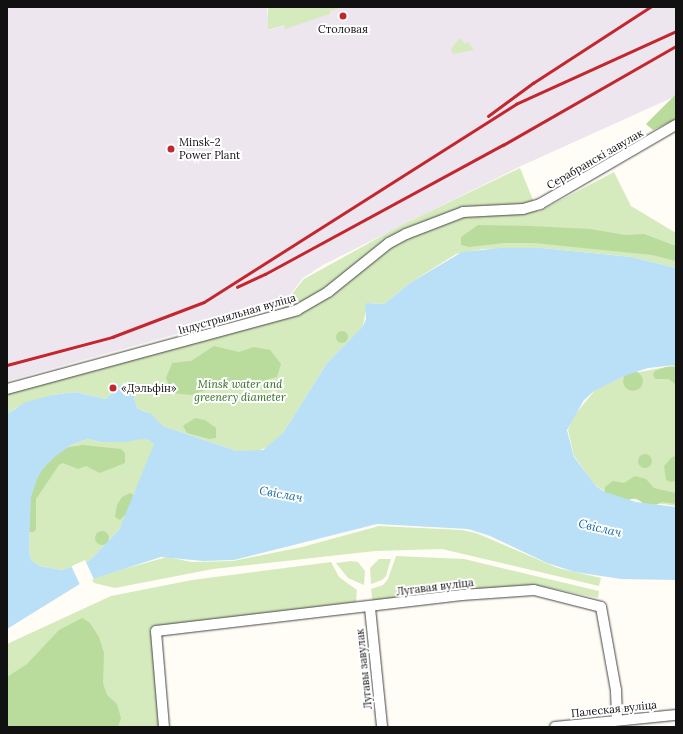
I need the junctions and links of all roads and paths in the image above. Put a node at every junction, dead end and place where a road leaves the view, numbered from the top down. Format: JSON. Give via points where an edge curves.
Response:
{"nodes":[{"id":1,"x":676,"y":124,"type":"edge"},
{"id":2,"x":524,"y":209,"type":"joint"},
{"id":3,"x":7,"y":389,"type":"edge"},
{"id":4,"x":370,"y":608,"type":"junction"},
{"id":5,"x":676,"y":715,"type":"edge"},
{"id":6,"x":617,"y":720,"type":"junction"},
{"id":7,"x":164,"y":727,"type":"edge"},
{"id":8,"x":382,"y":727,"type":"edge"},
{"id":9,"x":555,"y":727,"type":"edge"}],
"edges":[{"from":1,"to":2,"type":"street","name":"Серабранскі завулак","via":[[587,179],[540,204]]},
{"from":2,"to":3,"type":"street","name":"Індустрыяльная вуліца","via":[[463,212],[406,234],[389,243],[328,292],[297,310]]},
{"from":4,"to":6,"type":"street","name":"Лугавая вуліца","via":[[462,595],[534,590],[597,604],[604,612],[616,690]]},
{"from":4,"to":7,"type":"street","name":"Лугавая вуліца","via":[[156,631]]},
{"from":4,"to":8,"type":"street","name":"Лугавы завулак"},
{"from":5,"to":6,"type":"street","name":"Палеская вуліца"},
{"from":6,"to":9,"type":"street","name":"Палеская вуліца"}]}
